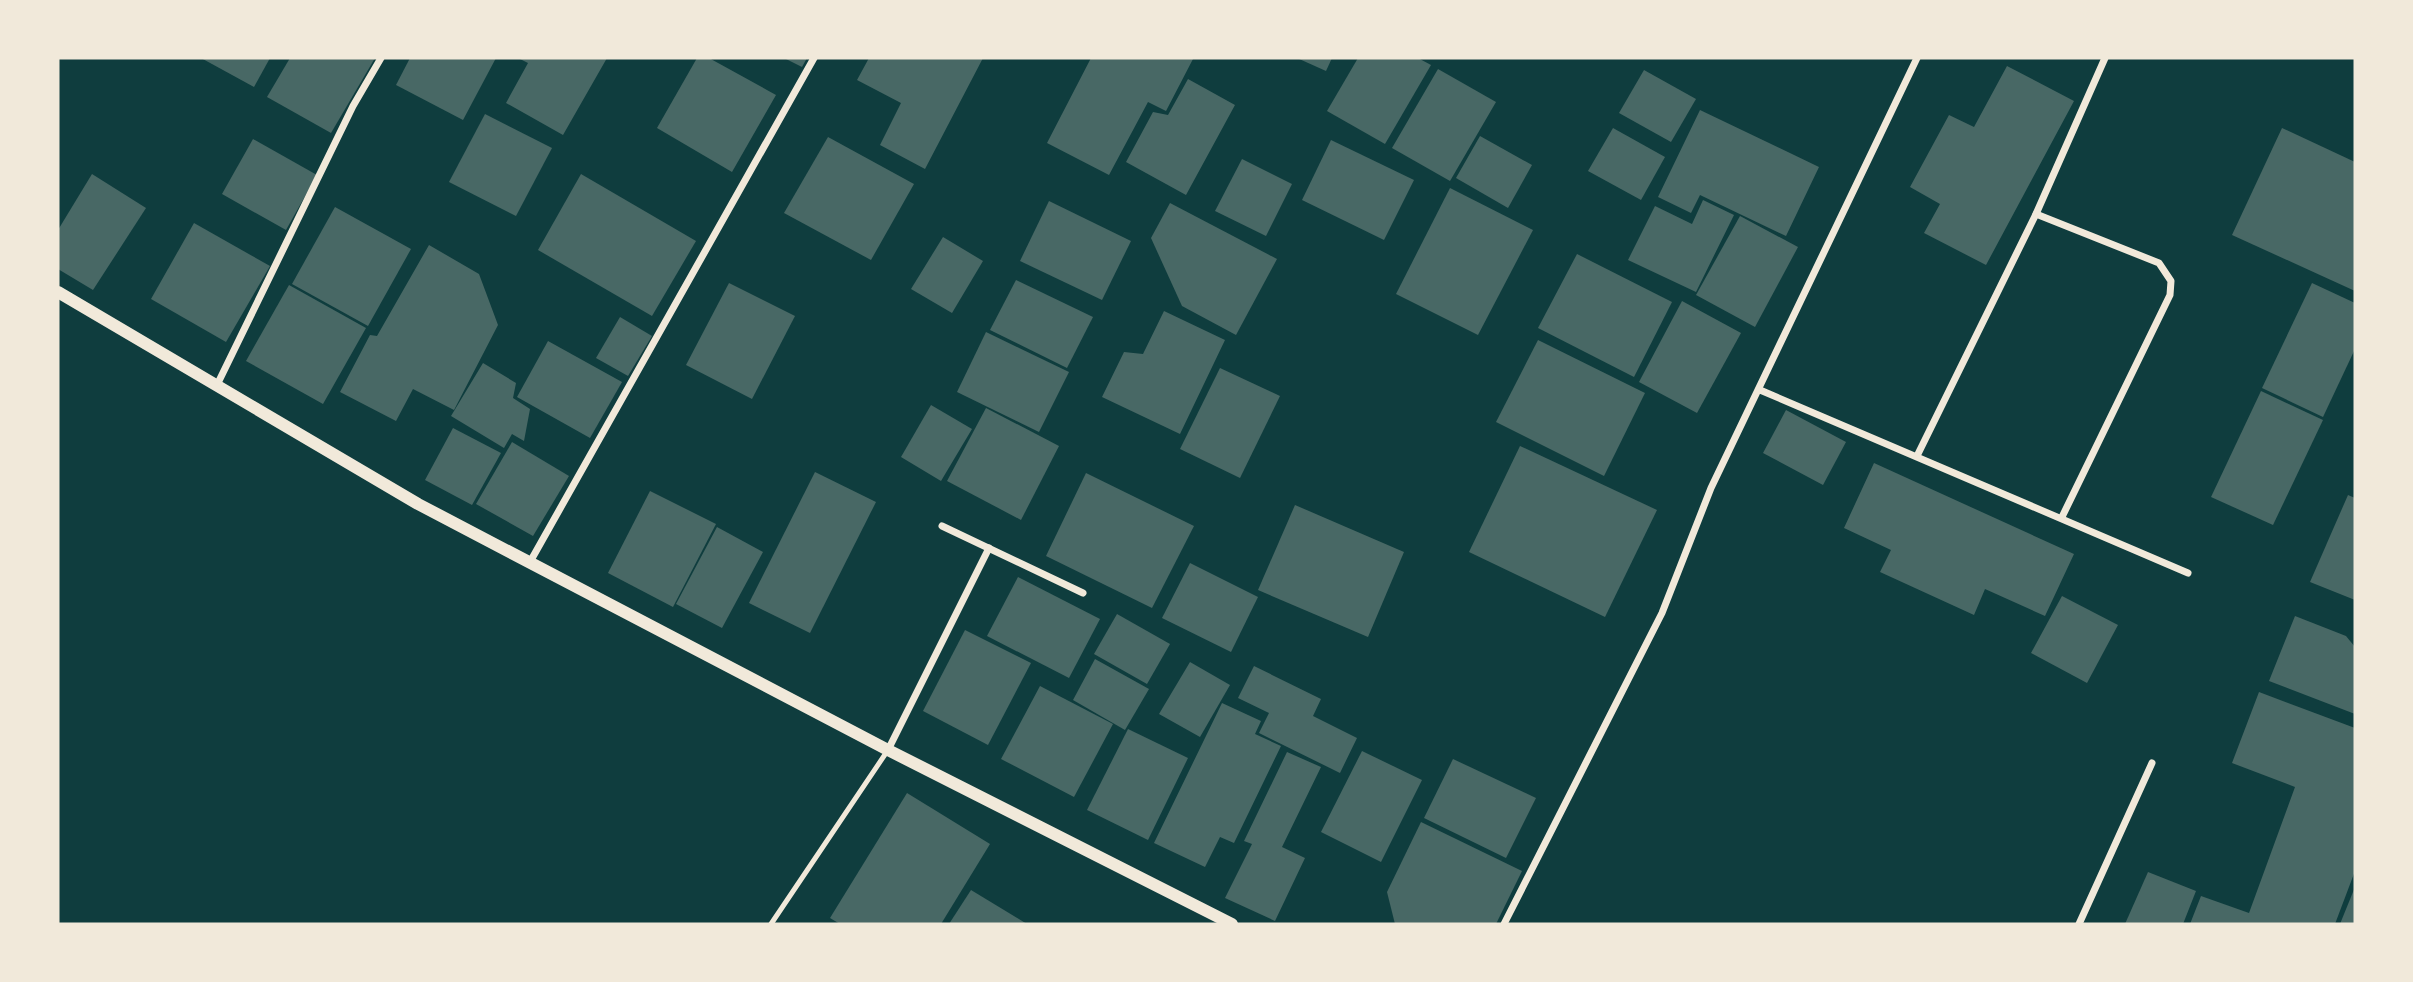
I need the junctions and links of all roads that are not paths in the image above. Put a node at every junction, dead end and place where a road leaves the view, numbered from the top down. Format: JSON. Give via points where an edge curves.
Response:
{"nodes":[{"id":1,"x":381,"y":58,"type":"edge"},
{"id":2,"x":814,"y":58,"type":"edge"},
{"id":3,"x":1917,"y":58,"type":"edge"},
{"id":4,"x":2105,"y":58,"type":"edge"},
{"id":5,"x":2036,"y":214,"type":"junction"},
{"id":6,"x":58,"y":292,"type":"edge"},
{"id":7,"x":217,"y":385,"type":"junction"},
{"id":8,"x":1760,"y":390,"type":"junction"},
{"id":9,"x":1917,"y":456,"type":"junction"},
{"id":10,"x":2062,"y":517,"type":"junction"},
{"id":11,"x":942,"y":526,"type":"dead end"},
{"id":12,"x":989,"y":548,"type":"junction"},
{"id":13,"x":530,"y":562,"type":"junction"},
{"id":14,"x":2188,"y":573,"type":"dead end"},
{"id":15,"x":1083,"y":593,"type":"dead end"},
{"id":16,"x":888,"y":750,"type":"junction"},
{"id":17,"x":2152,"y":763,"type":"dead end"},
{"id":18,"x":771,"y":924,"type":"edge"},
{"id":19,"x":1232,"y":924,"type":"edge"},
{"id":20,"x":1504,"y":924,"type":"edge"},
{"id":21,"x":2080,"y":924,"type":"edge"}],
"edges":[{"from":1,"to":7,"type":"street","via":[[353,106]]},
{"from":2,"to":13,"type":"street"},
{"from":3,"to":8,"type":"street"},
{"from":4,"to":5,"type":"street"},
{"from":5,"to":9,"type":"street"},
{"from":5,"to":10,"type":"street","via":[[2159,263],[2171,281],[2170,295]]},
{"from":6,"to":7,"type":"street"},
{"from":7,"to":13,"type":"street","via":[[418,504]]},
{"from":8,"to":9,"type":"street"},
{"from":8,"to":20,"type":"street","via":[[1712,488],[1662,614]]},
{"from":9,"to":10,"type":"street"},
{"from":10,"to":14,"type":"street"},
{"from":11,"to":12,"type":"street"},
{"from":12,"to":15,"type":"street"},
{"from":12,"to":16,"type":"street"},
{"from":13,"to":16,"type":"street"},
{"from":16,"to":18,"type":"lane"},
{"from":16,"to":19,"type":"street"},
{"from":17,"to":21,"type":"street"}]}
